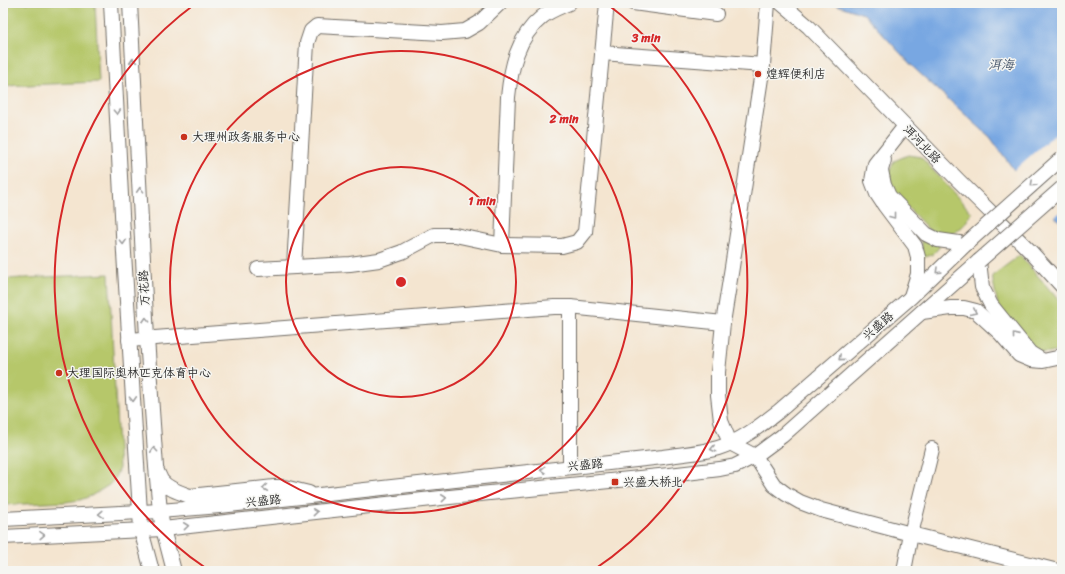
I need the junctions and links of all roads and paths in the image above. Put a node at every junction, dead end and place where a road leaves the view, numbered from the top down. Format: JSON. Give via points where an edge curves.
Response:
{"nodes":[{"id":1,"x":111,"y":3,"type":"edge"},
{"id":2,"x":130,"y":3,"type":"edge"},
{"id":3,"x":500,"y":3,"type":"edge"},
{"id":4,"x":569,"y":3,"type":"edge"},
{"id":5,"x":607,"y":3,"type":"edge"},
{"id":6,"x":633,"y":3,"type":"edge"},
{"id":7,"x":768,"y":3,"type":"edge"},
{"id":8,"x":781,"y":3,"type":"edge"},
{"id":9,"x":716,"y":14,"type":"dead end"},
{"id":10,"x":602,"y":53,"type":"junction"},
{"id":11,"x":763,"y":65,"type":"junction"},
{"id":12,"x":906,"y":126,"type":"junction"},
{"id":13,"x":889,"y":146,"type":"junction"},
{"id":14,"x":1062,"y":158,"type":"edge"},
{"id":15,"x":1062,"y":188,"type":"edge"},
{"id":16,"x":966,"y":244,"type":"junction"},
{"id":17,"x":502,"y":245,"type":"junction"},
{"id":18,"x":978,"y":261,"type":"junction"},
{"id":19,"x":294,"y":267,"type":"junction"},
{"id":20,"x":258,"y":269,"type":"dead end"},
{"id":21,"x":1062,"y":286,"type":"edge"},
{"id":22,"x":911,"y":296,"type":"junction"},
{"id":23,"x":570,"y":307,"type":"junction"},
{"id":24,"x":922,"y":312,"type":"junction"},
{"id":25,"x":723,"y":323,"type":"junction"},
{"id":26,"x":146,"y":338,"type":"junction"},
{"id":27,"x":129,"y":340,"type":"junction"},
{"id":28,"x":1062,"y":355,"type":"edge"},
{"id":29,"x":1044,"y":361,"type":"junction"},
{"id":30,"x":730,"y":443,"type":"junction"},
{"id":31,"x":932,"y":449,"type":"dead end"},
{"id":32,"x":755,"y":456,"type":"junction"},
{"id":33,"x":156,"y":467,"type":"junction"},
{"id":34,"x":570,"y":467,"type":"junction"},
{"id":35,"x":317,"y":496,"type":"junction"},
{"id":36,"x":160,"y":511,"type":"junction"},
{"id":37,"x":140,"y":512,"type":"junction"},
{"id":38,"x":3,"y":519,"type":"edge"},
{"id":39,"x":163,"y":529,"type":"junction"},
{"id":40,"x":141,"y":530,"type":"junction"},
{"id":41,"x":911,"y":534,"type":"junction"},
{"id":42,"x":3,"y":537,"type":"edge"},
{"id":43,"x":152,"y":571,"type":"edge"},
{"id":44,"x":174,"y":571,"type":"edge"},
{"id":45,"x":904,"y":571,"type":"edge"},
{"id":46,"x":1058,"y":571,"type":"edge"}],
"edges":[{"from":1,"to":27,"type":"street","name":"万花路","one_way":true},
{"from":26,"to":2,"type":"street","name":"万花路","one_way":true},
{"from":3,"to":19,"type":"street","via":[[479,23],[465,31],[442,33],[317,26],[311,31],[307,43]]},
{"from":4,"to":17,"type":"street","via":[[542,17],[529,30],[516,54],[510,75]]},
{"from":5,"to":10,"type":"street"},
{"from":6,"to":9,"type":"street"},
{"from":7,"to":11,"type":"street"},
{"from":8,"to":12,"type":"street","name":"洱河北路","via":[[809,27]]},
{"from":10,"to":11,"type":"street"},
{"from":10,"to":17,"type":"street","via":[[585,232],[577,242],[562,246]]},
{"from":11,"to":25,"type":"street"},
{"from":12,"to":13,"type":"street"},
{"from":12,"to":21,"type":"street","name":"洱河北路"},
{"from":13,"to":16,"type":"street","via":[[881,170],[889,196],[926,234],[938,240]]},
{"from":13,"to":22,"type":"street","one_way":true,"via":[[875,164],[872,181],[877,194],[915,246],[918,274]]},
{"from":14,"to":16,"type":"street","name":"兴盛路","one_way":true,"bridge":true},
{"from":15,"to":18,"type":"street","name":"兴盛路","bridge":true},
{"from":16,"to":22,"type":"street","name":"兴盛路","one_way":true},
{"from":17,"to":19,"type":"street","via":[[455,235],[434,235],[380,260]]},
{"from":18,"to":24,"type":"street","name":"兴盛路"},
{"from":29,"to":18,"type":"street","one_way":true,"via":[[1030,353],[991,305],[982,287]]},
{"from":19,"to":20,"type":"street"},
{"from":22,"to":30,"type":"street","name":"兴盛路","one_way":true,"via":[[779,411]]},
{"from":23,"to":25,"type":"street"},
{"from":23,"to":26,"type":"street"},
{"from":23,"to":34,"type":"street"},
{"from":24,"to":29,"type":"street","one_way":true,"via":[[951,308],[976,311],[1020,356]]},
{"from":24,"to":32,"type":"street","name":"兴盛路","via":[[782,436]]},
{"from":25,"to":30,"type":"street","via":[[718,395],[721,421]]},
{"from":26,"to":27,"type":"street"},
{"from":33,"to":26,"type":"street","name":"万花路","one_way":true},
{"from":27,"to":37,"type":"street","name":"万花路","one_way":true},
{"from":28,"to":29,"type":"street"},
{"from":30,"to":32,"type":"street"},
{"from":30,"to":34,"type":"street","name":"兴盛路","one_way":true,"via":[[711,450]]},
{"from":31,"to":41,"type":"street"},
{"from":39,"to":32,"type":"street","name":"兴盛路","one_way":true,"via":[[690,472],[735,466]]},
{"from":32,"to":41,"type":"street","via":[[774,485],[800,502],[820,510]]},
{"from":35,"to":33,"type":"street","one_way":true,"via":[[284,487],[190,496],[165,484]]},
{"from":33,"to":36,"type":"street","name":"万花路"},
{"from":34,"to":35,"type":"street","name":"兴盛路","one_way":true},
{"from":35,"to":36,"type":"street","name":"兴盛路"},
{"from":36,"to":37,"type":"street","name":"兴盛路"},
{"from":36,"to":39,"type":"street","name":"万花路"},
{"from":37,"to":38,"type":"street","name":"兴盛路","one_way":true},
{"from":37,"to":40,"type":"street","name":"万花路"},
{"from":39,"to":40,"type":"street","name":"兴盛路"},
{"from":39,"to":44,"type":"street","name":"万花路"},
{"from":42,"to":40,"type":"street","name":"兴盛路","one_way":true},
{"from":40,"to":43,"type":"street","name":"万花路"},
{"from":41,"to":45,"type":"street"},
{"from":41,"to":46,"type":"street"}]}
